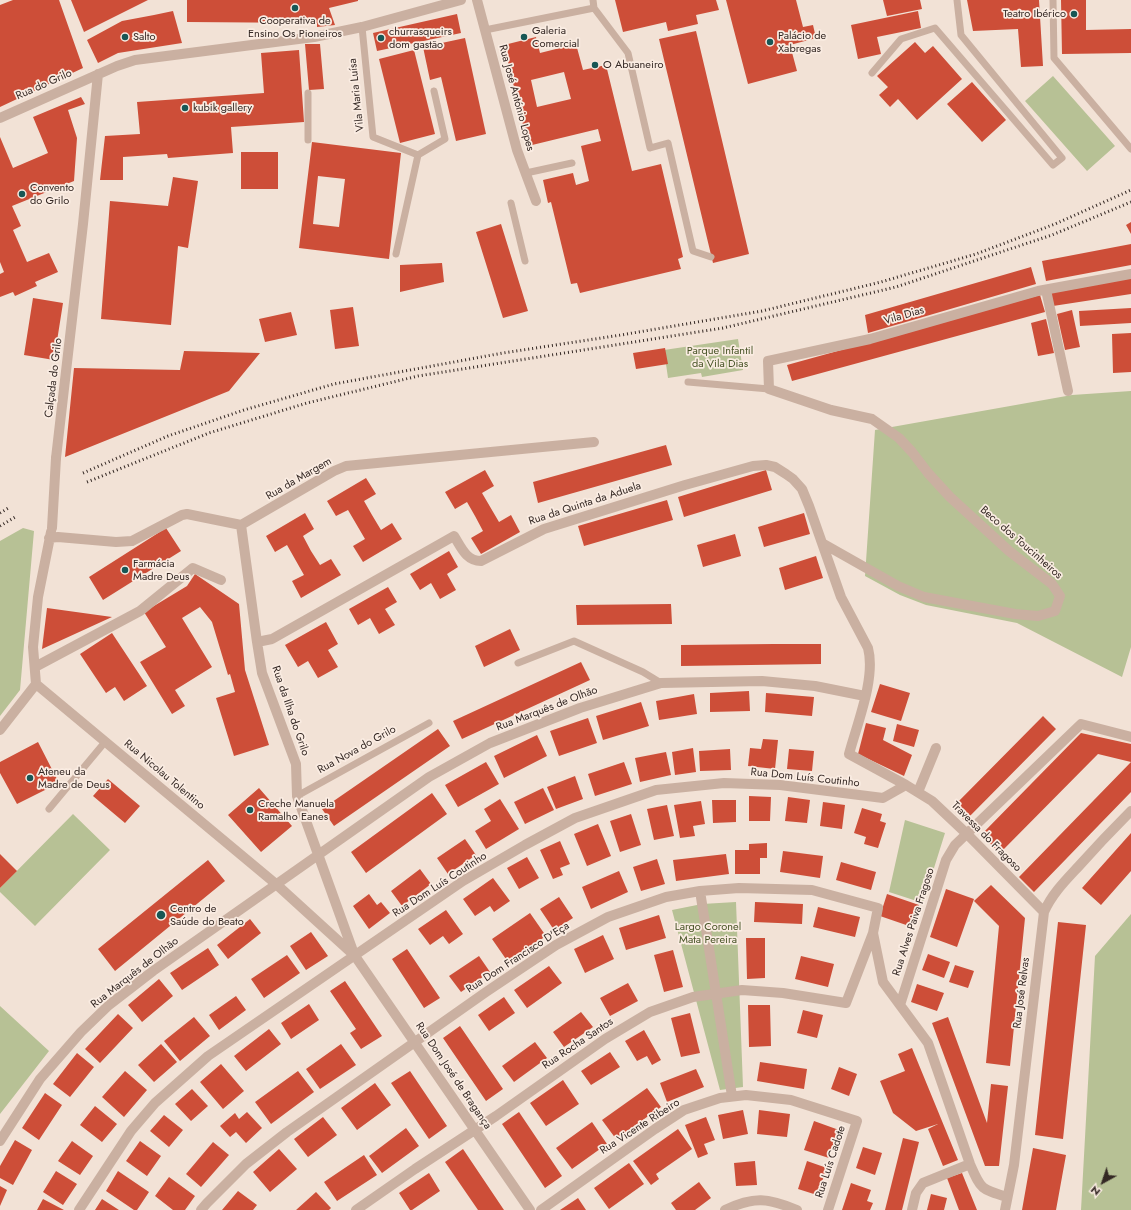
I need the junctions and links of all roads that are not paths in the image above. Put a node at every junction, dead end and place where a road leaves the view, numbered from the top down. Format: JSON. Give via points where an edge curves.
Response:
{"nodes":[{"id":1,"x":461,"y":0,"type":"edge"},
{"id":2,"x":477,"y":0,"type":"edge"},
{"id":3,"x":593,"y":0,"type":"edge"},
{"id":4,"x":957,"y":0,"type":"edge"},
{"id":5,"x":1053,"y":0,"type":"edge"},
{"id":6,"x":594,"y":8,"type":"junction"},
{"id":7,"x":362,"y":27,"type":"junction"},
{"id":8,"x":485,"y":30,"type":"junction"},
{"id":9,"x":872,"y":73,"type":"dead end"},
{"id":10,"x":98,"y":74,"type":"junction"},
{"id":11,"x":434,"y":90,"type":"dead end"},
{"id":12,"x":308,"y":93,"type":"dead end"},
{"id":13,"x":0,"y":118,"type":"edge"},
{"id":14,"x":308,"y":140,"type":"dead end"},
{"id":15,"x":1131,"y":148,"type":"edge"},
{"id":16,"x":418,"y":155,"type":"junction"},
{"id":17,"x":572,"y":163,"type":"dead end"},
{"id":18,"x":526,"y":173,"type":"junction"},
{"id":19,"x":536,"y":201,"type":"dead end"},
{"id":20,"x":511,"y":203,"type":"dead end"},
{"id":21,"x":396,"y":254,"type":"dead end"},
{"id":22,"x":711,"y":257,"type":"dead end"},
{"id":23,"x":525,"y":261,"type":"dead end"},
{"id":24,"x":1131,"y":274,"type":"edge"},
{"id":25,"x":1046,"y":290,"type":"junction"},
{"id":26,"x":688,"y":382,"type":"dead end"},
{"id":27,"x":769,"y":389,"type":"junction"},
{"id":28,"x":1068,"y":392,"type":"dead end"},
{"id":29,"x":594,"y":442,"type":"dead end"},
{"id":30,"x":242,"y":525,"type":"junction"},
{"id":31,"x":51,"y":533,"type":"junction"},
{"id":32,"x":822,"y":543,"type":"junction"},
{"id":33,"x":221,"y":580,"type":"dead end"},
{"id":34,"x":257,"y":642,"type":"junction"},
{"id":35,"x":518,"y":663,"type":"dead end"},
{"id":36,"x":35,"y":667,"type":"junction"},
{"id":37,"x":661,"y":683,"type":"junction"},
{"id":38,"x":36,"y":684,"type":"junction"},
{"id":39,"x":865,"y":696,"type":"junction"},
{"id":40,"x":428,"y":723,"type":"dead end"},
{"id":41,"x":0,"y":730,"type":"edge"},
{"id":42,"x":1131,"y":738,"type":"edge"},
{"id":43,"x":104,"y":742,"type":"junction"},
{"id":44,"x":936,"y":748,"type":"dead end"},
{"id":45,"x":906,"y":784,"type":"junction"},
{"id":46,"x":918,"y":792,"type":"junction"},
{"id":47,"x":297,"y":796,"type":"junction"},
{"id":48,"x":49,"y":809,"type":"dead end"},
{"id":49,"x":1131,"y":810,"type":"edge"},
{"id":50,"x":967,"y":834,"type":"junction"},
{"id":51,"x":319,"y":854,"type":"junction"},
{"id":52,"x":276,"y":884,"type":"junction"},
{"id":53,"x":700,"y":891,"type":"junction"},
{"id":54,"x":1044,"y":912,"type":"junction"},
{"id":55,"x":873,"y":933,"type":"junction"},
{"id":56,"x":355,"y":956,"type":"junction"},
{"id":57,"x":716,"y":993,"type":"junction"},
{"id":58,"x":846,"y":1003,"type":"joint"},
{"id":59,"x":900,"y":1005,"type":"junction"},
{"id":60,"x":415,"y":1042,"type":"junction"},
{"id":61,"x":732,"y":1096,"type":"junction"},
{"id":62,"x":857,"y":1121,"type":"joint"},
{"id":63,"x":474,"y":1129,"type":"junction"},
{"id":64,"x":0,"y":1141,"type":"edge"},
{"id":65,"x":970,"y":1164,"type":"junction"},
{"id":66,"x":1007,"y":1197,"type":"junction"},
{"id":67,"x":79,"y":1210,"type":"edge"},
{"id":68,"x":201,"y":1210,"type":"edge"},
{"id":69,"x":356,"y":1210,"type":"edge"},
{"id":70,"x":530,"y":1210,"type":"edge"},
{"id":71,"x":541,"y":1210,"type":"edge"},
{"id":72,"x":725,"y":1210,"type":"edge"},
{"id":73,"x":797,"y":1210,"type":"edge"},
{"id":74,"x":828,"y":1210,"type":"edge"},
{"id":75,"x":912,"y":1210,"type":"edge"},
{"id":76,"x":1004,"y":1210,"type":"edge"}],
"edges":[{"from":1,"to":7,"type":"street","name":"Rua do Grilo"},
{"from":2,"to":8,"type":"street","name":"Rua José António Lopes"},
{"from":3,"to":6,"type":"lane"},
{"from":4,"to":9,"type":"lane","via":[[961,35],[1062,158],[1053,164],[935,28],[901,39]]},
{"from":5,"to":15,"type":"lane","via":[[1054,58]]},
{"from":6,"to":8,"type":"lane"},
{"from":6,"to":22,"type":"lane","via":[[628,53],[650,148],[668,144],[694,251]]},
{"from":7,"to":10,"type":"street","name":"Rua do Grilo","via":[[314,37],[136,60]]},
{"from":7,"to":16,"type":"lane","name":"Vila Maria Luísa","via":[[373,136]]},
{"from":8,"to":18,"type":"street","name":"Rua José António Lopes","via":[[517,150]]},
{"from":10,"to":13,"type":"street","name":"Rua do Grilo"},
{"from":10,"to":31,"type":"street","name":"Calçada do Grilo","bridge":true,"via":[[56,458]]},
{"from":11,"to":16,"type":"lane","via":[[445,139]]},
{"from":12,"to":14,"type":"lane"},
{"from":16,"to":21,"type":"lane"},
{"from":17,"to":18,"type":"lane"},
{"from":18,"to":19,"type":"street","name":"Rua José António Lopes"},
{"from":20,"to":23,"type":"lane"},
{"from":24,"to":25,"type":"street","name":"Vila Dias"},
{"from":25,"to":27,"type":"street","name":"Vila Dias","via":[[870,339],[768,361]]},
{"from":25,"to":28,"type":"street"},
{"from":26,"to":27,"type":"lane"},
{"from":27,"to":32,"type":"street","name":"Beco dos Toucinheiros","via":[[831,410],[872,419],[899,438],[950,497],[1009,551],[1052,584],[1060,596],[1055,611],[1038,616],[951,603],[898,586]]},
{"from":29,"to":30,"type":"street","name":"Rua da Margem","via":[[346,466]]},
{"from":30,"to":31,"type":"street","via":[[187,514],[132,541],[58,537]]},
{"from":30,"to":34,"type":"street","name":"Rua da Ilha do Grilo"},
{"from":31,"to":36,"type":"street","name":"Calçada do Grilo","via":[[38,597],[33,647]]},
{"from":32,"to":34,"type":"street","name":"Rua da Quinta da Aduela","via":[[802,489],[793,479],[776,468],[766,465],[753,466],[544,528],[481,561],[468,557],[454,536],[272,639]]},
{"from":32,"to":39,"type":"street","via":[[841,597],[868,648],[870,664]]},
{"from":33,"to":36,"type":"street","via":[[193,568],[140,611]]},
{"from":34,"to":47,"type":"street","name":"Rua da Ilha do Grilo","via":[[262,673],[296,764]]},
{"from":35,"to":37,"type":"lane","via":[[574,641],[643,672]]},
{"from":36,"to":38,"type":"street","name":"Calçada do Grilo"},
{"from":37,"to":39,"type":"street","name":"Rua Marquês de Olhão","via":[[762,681],[815,686]]},
{"from":37,"to":51,"type":"street","name":"Rua Marquês de Olhão","via":[[580,708],[490,743],[429,777]]},
{"from":38,"to":41,"type":"street"},
{"from":38,"to":43,"type":"street","name":"Rua Nicolau Tolentino"},
{"from":39,"to":45,"type":"street","name":"Travessa do Fragoso","via":[[849,754]]},
{"from":40,"to":47,"type":"lane","name":"Rua Nova do Grilo"},
{"from":42,"to":50,"type":"street","name":"Rua Alves Paiva Fragoso","via":[[1081,724]]},
{"from":43,"to":48,"type":"lane"},
{"from":43,"to":52,"type":"street","name":"Rua Nicolau Tolentino"},
{"from":44,"to":46,"type":"street"},
{"from":45,"to":46,"type":"street","name":"Travessa do Fragoso"},
{"from":45,"to":56,"type":"street","name":"Rua Dom Luís Coutinho","via":[[883,798],[772,785],[724,783],[656,790],[575,818],[525,845],[463,881]]},
{"from":46,"to":50,"type":"street","name":"Travessa do Fragoso","via":[[932,801]]},
{"from":47,"to":51,"type":"street","name":"Rua da Ilha do Grilo"},
{"from":49,"to":54,"type":"street","name":"Rua José Relvas","via":[[1060,887]]},
{"from":50,"to":54,"type":"street","name":"Travessa do Fragoso"},
{"from":50,"to":59,"type":"street","name":"Rua Alves Paiva Fragoso","via":[[946,860]]},
{"from":51,"to":52,"type":"street","name":"Rua Marquês de Olhão"},
{"from":51,"to":56,"type":"street","name":"Rua da Ilha do Grilo"},
{"from":52,"to":56,"type":"street"},
{"from":52,"to":64,"type":"street","name":"Rua Marquês de Olhão","via":[[109,1005],[81,1032],[40,1079]]},
{"from":53,"to":55,"type":"street","name":"Rua Dom Francisco D'Eça","via":[[739,888],[812,890],[878,908]]},
{"from":53,"to":57,"type":"street"},
{"from":53,"to":60,"type":"street","name":"Rua Dom Francisco D'Eça","via":[[666,897],[602,921],[556,946]]},
{"from":54,"to":66,"type":"street","name":"Rua José Relvas","via":[[1014,1165]]},
{"from":55,"to":58,"type":"street","name":"Rua Dom Francisco D'Eça"},
{"from":55,"to":59,"type":"street","via":[[884,982]]},
{"from":56,"to":60,"type":"street","name":"Rua Dom José de Bragança"},
{"from":56,"to":67,"type":"street","name":"Rua Dom Luís Coutinho","via":[[208,1056],[155,1103],[131,1132]]},
{"from":57,"to":58,"type":"street","name":"Rua Rocha Santos","via":[[749,990]]},
{"from":57,"to":61,"type":"street"},
{"from":57,"to":63,"type":"street","name":"Rua Rocha Santos","via":[[693,997],[650,1012],[605,1039]]},
{"from":59,"to":65,"type":"street","via":[[928,1043]]},
{"from":60,"to":63,"type":"street","name":"Rua Dom José de Bragança"},
{"from":60,"to":68,"type":"street","name":"Rua Dom Francisco D'Eça","via":[[246,1164]]},
{"from":61,"to":62,"type":"street","name":"Rua Vicente Ribeiro","via":[[790,1100]]},
{"from":61,"to":71,"type":"street","name":"Rua Vicente Ribeiro","via":[[684,1110]]},
{"from":62,"to":74,"type":"street","name":"Rua Luís Cadote"},
{"from":63,"to":69,"type":"street","name":"Rua Rocha Santos"},
{"from":63,"to":70,"type":"street","name":"Rua Dom José de Bragança"},
{"from":65,"to":66,"type":"street","via":[[980,1185],[990,1192]]},
{"from":65,"to":75,"type":"street","via":[[923,1183],[916,1193]]},
{"from":66,"to":76,"type":"street","name":"Rua José Relvas"},
{"from":72,"to":73,"type":"street","via":[[754,1200],[779,1203]]}]}
